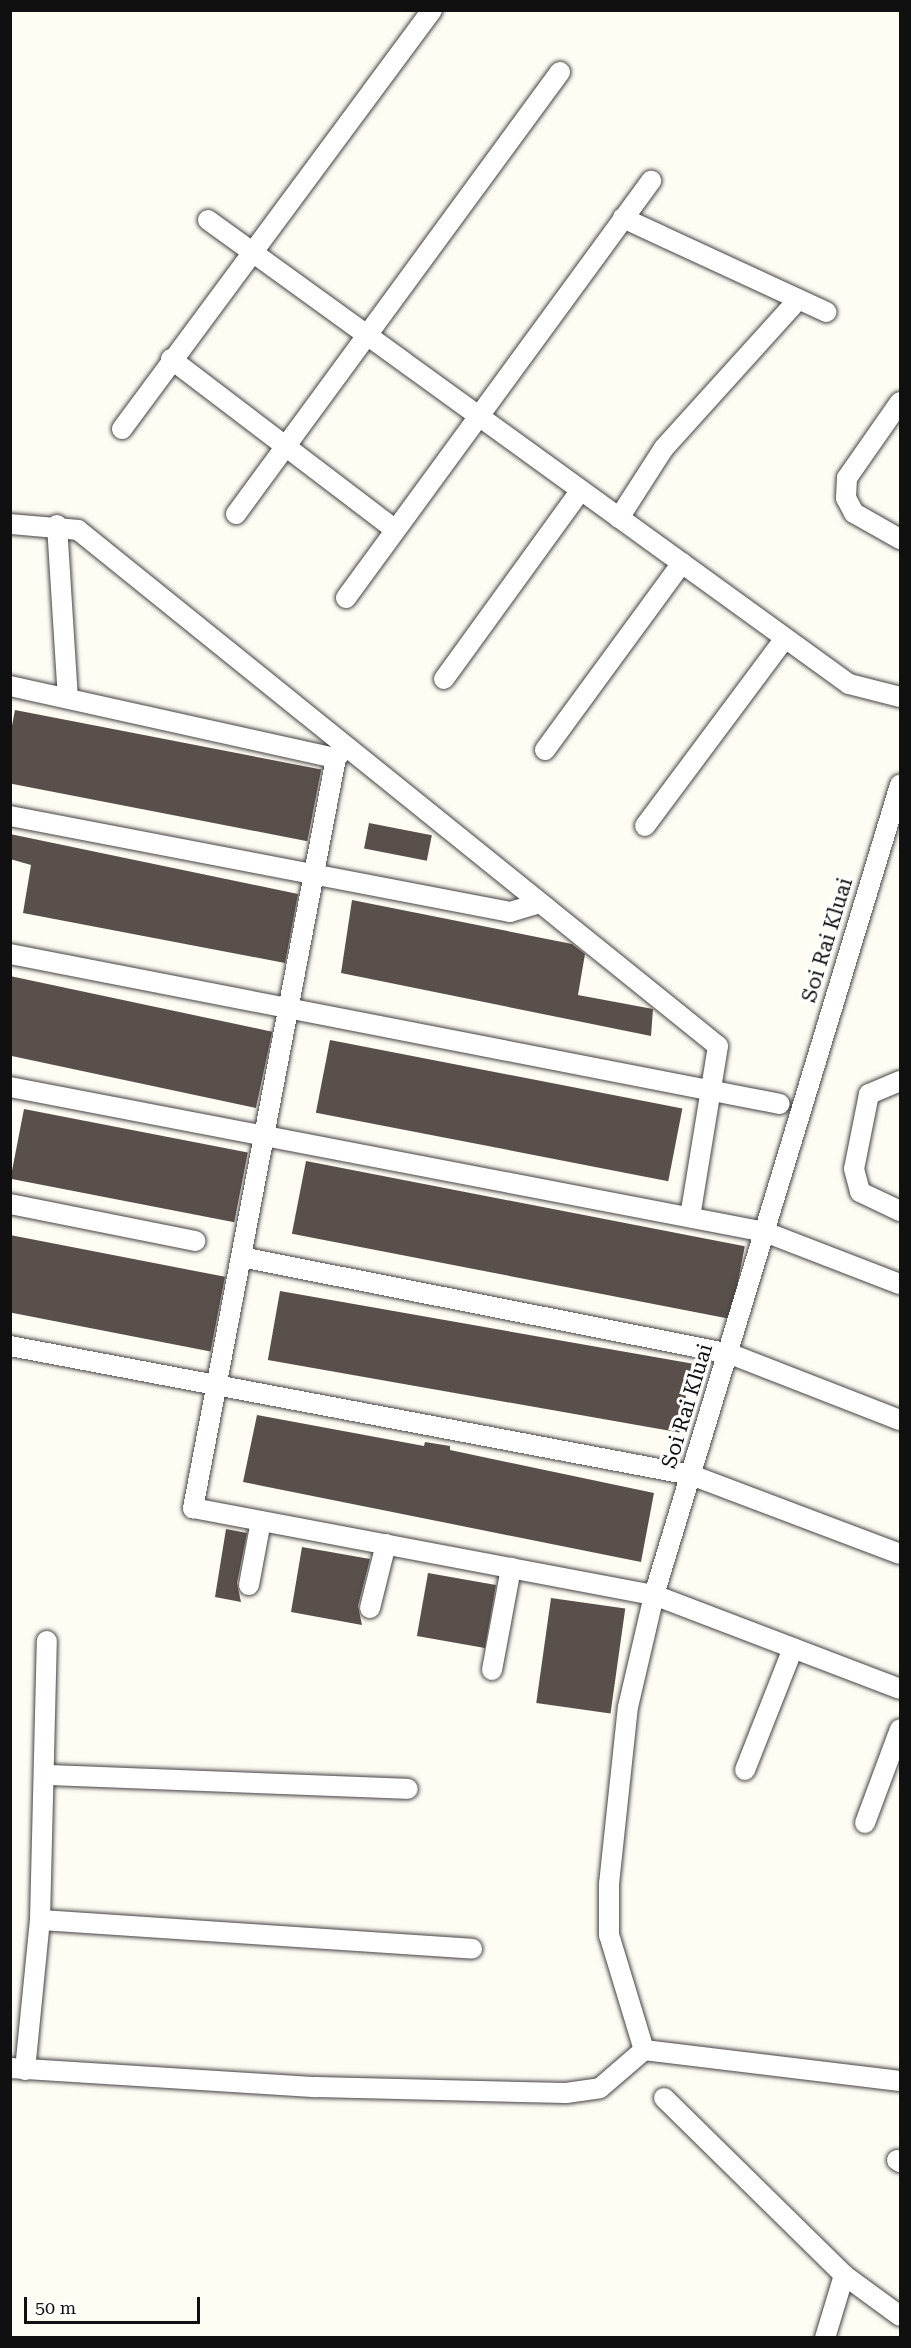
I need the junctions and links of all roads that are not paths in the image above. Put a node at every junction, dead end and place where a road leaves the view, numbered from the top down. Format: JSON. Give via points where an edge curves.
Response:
{"nodes":[{"id":1,"x":432,"y":10,"type":"edge"},
{"id":2,"x":560,"y":72,"type":"dead end"},
{"id":3,"x":651,"y":182,"type":"dead end"},
{"id":4,"x":623,"y":218,"type":"junction"},
{"id":5,"x":208,"y":220,"type":"dead end"},
{"id":6,"x":252,"y":252,"type":"junction"},
{"id":7,"x":797,"y":301,"type":"junction"},
{"id":8,"x":826,"y":312,"type":"dead end"},
{"id":9,"x":365,"y":333,"type":"junction"},
{"id":10,"x":171,"y":359,"type":"junction"},
{"id":11,"x":900,"y":402,"type":"edge"},
{"id":12,"x":477,"y":415,"type":"junction"},
{"id":13,"x":122,"y":429,"type":"dead end"},
{"id":14,"x":283,"y":447,"type":"junction"},
{"id":15,"x":581,"y":490,"type":"junction"},
{"id":16,"x":236,"y":514,"type":"dead end"},
{"id":17,"x":619,"y":518,"type":"junction"},
{"id":18,"x":10,"y":524,"type":"edge"},
{"id":19,"x":57,"y":525,"type":"junction"},
{"id":20,"x":393,"y":528,"type":"junction"},
{"id":21,"x":900,"y":539,"type":"edge"},
{"id":22,"x":682,"y":563,"type":"junction"},
{"id":23,"x":346,"y":598,"type":"dead end"},
{"id":24,"x":786,"y":638,"type":"junction"},
{"id":25,"x":444,"y":679,"type":"dead end"},
{"id":26,"x":10,"y":686,"type":"edge"},
{"id":27,"x":900,"y":697,"type":"edge"},
{"id":28,"x":68,"y":698,"type":"junction"},
{"id":29,"x":545,"y":750,"type":"dead end"},
{"id":30,"x":340,"y":753,"type":"junction"},
{"id":31,"x":900,"y":785,"type":"edge"},
{"id":32,"x":10,"y":816,"type":"edge"},
{"id":33,"x":645,"y":826,"type":"dead end"},
{"id":34,"x":314,"y":875,"type":"junction"},
{"id":35,"x":536,"y":904,"type":"junction"},
{"id":36,"x":10,"y":954,"type":"edge"},
{"id":37,"x":289,"y":1005,"type":"junction"},
{"id":38,"x":900,"y":1081,"type":"edge"},
{"id":39,"x":10,"y":1087,"type":"edge"},
{"id":40,"x":714,"y":1089,"type":"junction"},
{"id":41,"x":780,"y":1104,"type":"dead end"},
{"id":42,"x":264,"y":1136,"type":"junction"},
{"id":43,"x":10,"y":1204,"type":"edge"},
{"id":44,"x":900,"y":1211,"type":"edge"},
{"id":45,"x":690,"y":1217,"type":"junction"},
{"id":46,"x":765,"y":1232,"type":"junction"},
{"id":47,"x":195,"y":1241,"type":"dead end"},
{"id":48,"x":241,"y":1257,"type":"junction"},
{"id":49,"x":900,"y":1284,"type":"edge"},
{"id":50,"x":10,"y":1346,"type":"edge"},
{"id":51,"x":728,"y":1353,"type":"junction"},
{"id":52,"x":217,"y":1385,"type":"junction"},
{"id":53,"x":900,"y":1420,"type":"edge"},
{"id":54,"x":691,"y":1475,"type":"junction"},
{"id":55,"x":261,"y":1521,"type":"junction"},
{"id":56,"x":386,"y":1544,"type":"junction"},
{"id":57,"x":900,"y":1554,"type":"edge"},
{"id":58,"x":511,"y":1568,"type":"junction"},
{"id":59,"x":249,"y":1585,"type":"dead end"},
{"id":60,"x":654,"y":1595,"type":"junction"},
{"id":61,"x":370,"y":1608,"type":"dead end"},
{"id":62,"x":47,"y":1641,"type":"dead end"},
{"id":63,"x":793,"y":1648,"type":"junction"},
{"id":64,"x":492,"y":1670,"type":"dead end"},
{"id":65,"x":900,"y":1689,"type":"edge"},
{"id":66,"x":900,"y":1729,"type":"edge"},
{"id":67,"x":745,"y":1770,"type":"dead end"},
{"id":68,"x":46,"y":1775,"type":"junction"},
{"id":69,"x":408,"y":1789,"type":"dead end"},
{"id":70,"x":866,"y":1823,"type":"dead end"},
{"id":71,"x":40,"y":1920,"type":"junction"},
{"id":72,"x":472,"y":1949,"type":"dead end"},
{"id":73,"x":644,"y":2050,"type":"junction"},
{"id":74,"x":18,"y":2069,"type":"edge"},
{"id":75,"x":900,"y":2081,"type":"edge"},
{"id":76,"x":664,"y":2098,"type":"dead end"},
{"id":77,"x":844,"y":2275,"type":"junction"},
{"id":78,"x":900,"y":2316,"type":"edge"},
{"id":79,"x":825,"y":2337,"type":"edge"}],
"edges":[{"from":1,"to":6,"type":"street"},
{"from":2,"to":9,"type":"street"},
{"from":3,"to":4,"type":"street"},
{"from":4,"to":7,"type":"street"},
{"from":4,"to":12,"type":"street"},
{"from":5,"to":6,"type":"street"},
{"from":6,"to":9,"type":"street"},
{"from":6,"to":10,"type":"street"},
{"from":7,"to":8,"type":"street"},
{"from":7,"to":17,"type":"street","via":[[664,448]]},
{"from":9,"to":12,"type":"street"},
{"from":9,"to":14,"type":"street"},
{"from":10,"to":13,"type":"street"},
{"from":10,"to":14,"type":"street"},
{"from":11,"to":21,"type":"street","via":[[847,478],[846,498],[854,513]]},
{"from":12,"to":15,"type":"street"},
{"from":12,"to":20,"type":"street"},
{"from":14,"to":16,"type":"street"},
{"from":14,"to":20,"type":"street"},
{"from":15,"to":17,"type":"street"},
{"from":15,"to":25,"type":"street"},
{"from":17,"to":22,"type":"street"},
{"from":18,"to":19,"type":"street"},
{"from":19,"to":28,"type":"street"},
{"from":19,"to":30,"type":"street","via":[[78,530]]},
{"from":20,"to":23,"type":"street"},
{"from":22,"to":24,"type":"street"},
{"from":22,"to":29,"type":"street"},
{"from":24,"to":27,"type":"street","via":[[849,684]]},
{"from":24,"to":33,"type":"street"},
{"from":26,"to":28,"type":"street"},
{"from":28,"to":30,"type":"street"},
{"from":30,"to":34,"type":"street"},
{"from":30,"to":35,"type":"street"},
{"from":31,"to":46,"type":"street","name":"Soi Rai Kluai"},
{"from":32,"to":34,"type":"street"},
{"from":34,"to":35,"type":"street","via":[[510,912]]},
{"from":34,"to":37,"type":"street"},
{"from":35,"to":40,"type":"street","via":[[718,1046]]},
{"from":36,"to":37,"type":"street"},
{"from":37,"to":40,"type":"street"},
{"from":37,"to":42,"type":"street"},
{"from":38,"to":44,"type":"street","via":[[869,1094],[854,1169],[860,1192]]},
{"from":39,"to":42,"type":"street"},
{"from":40,"to":41,"type":"street"},
{"from":40,"to":45,"type":"street"},
{"from":42,"to":45,"type":"street"},
{"from":42,"to":48,"type":"street"},
{"from":43,"to":47,"type":"street"},
{"from":45,"to":46,"type":"street"},
{"from":46,"to":49,"type":"street"},
{"from":46,"to":51,"type":"street","name":"Soi Rai Kluai"},
{"from":48,"to":51,"type":"street"},
{"from":48,"to":52,"type":"street"},
{"from":50,"to":52,"type":"street"},
{"from":51,"to":53,"type":"street"},
{"from":51,"to":54,"type":"street","name":"Soi Rai Kluai"},
{"from":52,"to":54,"type":"street"},
{"from":52,"to":55,"type":"street","via":[[193,1508]]},
{"from":54,"to":57,"type":"street"},
{"from":54,"to":60,"type":"street","name":"Soi Rai Kluai"},
{"from":55,"to":56,"type":"street"},
{"from":55,"to":59,"type":"street"},
{"from":56,"to":58,"type":"street"},
{"from":56,"to":61,"type":"street"},
{"from":58,"to":60,"type":"street"},
{"from":58,"to":64,"type":"street"},
{"from":60,"to":63,"type":"street"},
{"from":60,"to":73,"type":"street","name":"Soi Rai Kluai","via":[[628,1707],[609,1884],[609,1935]]},
{"from":62,"to":68,"type":"street"},
{"from":63,"to":65,"type":"street"},
{"from":63,"to":67,"type":"street"},
{"from":66,"to":70,"type":"street"},
{"from":68,"to":69,"type":"street"},
{"from":68,"to":71,"type":"street"},
{"from":71,"to":72,"type":"street"},
{"from":71,"to":74,"type":"street"},
{"from":73,"to":74,"type":"street","via":[[600,2088],[566,2093],[316,2087]]},
{"from":73,"to":75,"type":"street"},
{"from":76,"to":77,"type":"street"},
{"from":77,"to":78,"type":"street"},
{"from":77,"to":79,"type":"street"}]}
